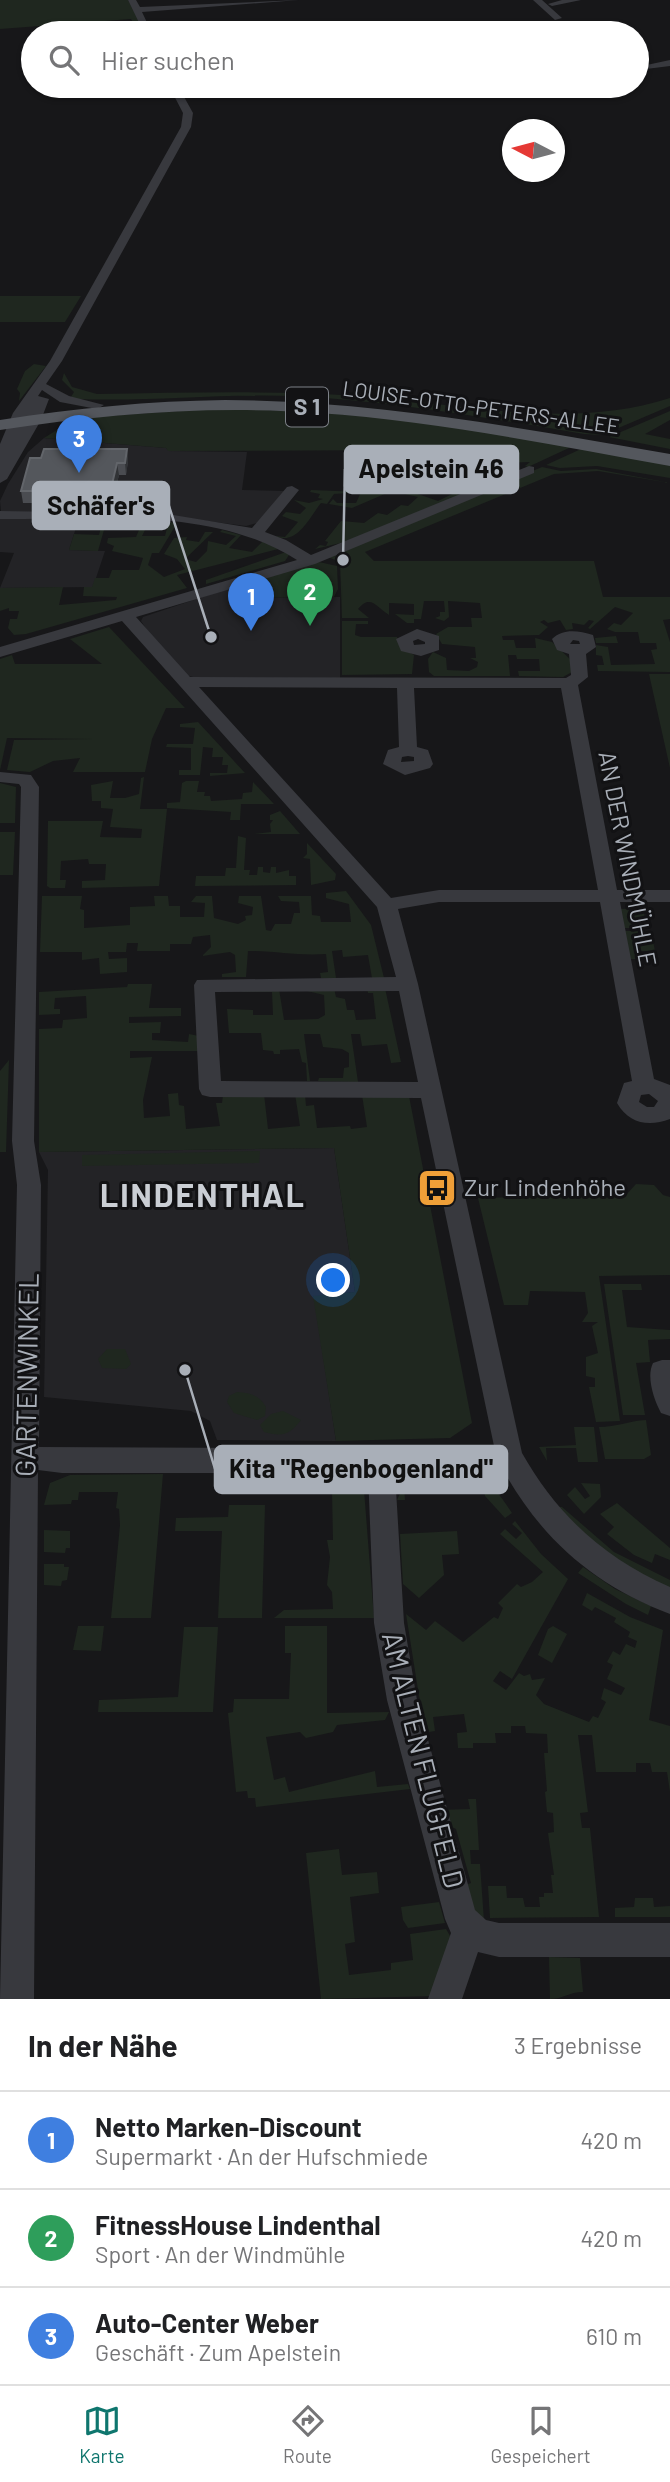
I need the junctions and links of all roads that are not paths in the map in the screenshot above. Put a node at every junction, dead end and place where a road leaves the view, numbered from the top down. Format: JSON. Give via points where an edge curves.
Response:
{"nodes":[{"id":1,"x":132,"y":0,"type":"edge"},
{"id":2,"x":295,"y":0,"type":"edge"},
{"id":3,"x":537,"y":0,"type":"edge"},
{"id":4,"x":577,"y":0,"type":"edge"},
{"id":5,"x":552,"y":4,"type":"dead end"},
{"id":6,"x":137,"y":10,"type":"junction"},
{"id":7,"x":558,"y":18,"type":"dead end"},
{"id":8,"x":142,"y":21,"type":"edge"},
{"id":9,"x":670,"y":63,"type":"edge"},
{"id":10,"x":649,"y":66,"type":"edge"},
{"id":11,"x":180,"y":98,"type":"edge"},
{"id":12,"x":56,"y":361,"type":"junction"},
{"id":13,"x":47,"y":388,"type":"junction"},
{"id":14,"x":97,"y":405,"type":"junction"},
{"id":15,"x":18,"y":418,"type":"edge"},
{"id":16,"x":3,"y":441,"type":"edge"},
{"id":17,"x":591,"y":443,"type":"junction"},
{"id":18,"x":670,"y":453,"type":"edge"},
{"id":19,"x":0,"y":460,"type":"edge"},
{"id":20,"x":670,"y":460,"type":"edge"},
{"id":21,"x":529,"y":470,"type":"dead end"},
{"id":22,"x":0,"y":479,"type":"edge"},
{"id":23,"x":292,"y":491,"type":"dead end"},
{"id":24,"x":0,"y":515,"type":"edge"},
{"id":25,"x":255,"y":534,"type":"junction"},
{"id":26,"x":310,"y":561,"type":"junction"},
{"id":27,"x":125,"y":615,"type":"junction"},
{"id":28,"x":421,"y":651,"type":"dead end"},
{"id":29,"x":577,"y":651,"type":"dead end"},
{"id":30,"x":0,"y":652,"type":"edge"},
{"id":31,"x":184,"y":682,"type":"junction"},
{"id":32,"x":405,"y":682,"type":"junction"},
{"id":33,"x":424,"y":682,"type":"junction"},
{"id":34,"x":569,"y":683,"type":"junction"},
{"id":35,"x":408,"y":750,"type":"dead end"},
{"id":36,"x":0,"y":777,"type":"edge"},
{"id":37,"x":670,"y":896,"type":"edge"},
{"id":38,"x":608,"y":897,"type":"junction"},
{"id":39,"x":386,"y":905,"type":"junction"},
{"id":40,"x":408,"y":984,"type":"junction"},
{"id":41,"x":644,"y":1086,"type":"dead end"},
{"id":42,"x":431,"y":1090,"type":"junction"},
{"id":43,"x":670,"y":1371,"type":"edge"},
{"id":44,"x":670,"y":1405,"type":"edge"},
{"id":45,"x":509,"y":1455,"type":"junction"},
{"id":46,"x":26,"y":1457,"type":"junction"},
{"id":47,"x":381,"y":1462,"type":"junction"},
{"id":48,"x":670,"y":1601,"type":"edge"},
{"id":49,"x":469,"y":1930,"type":"junction"},
{"id":50,"x":670,"y":1940,"type":"edge"},
{"id":51,"x":17,"y":1999,"type":"edge"},
{"id":52,"x":445,"y":1999,"type":"edge"}],
"edges":[{"from":1,"to":6,"type":"street"},
{"from":2,"to":6,"type":"street"},
{"from":3,"to":7,"type":"street"},
{"from":4,"to":5,"type":"street"},
{"from":6,"to":8,"type":"street"},
{"from":9,"to":10,"type":"street"},
{"from":11,"to":12,"type":"street","via":[[188,113],[186,127]]},
{"from":12,"to":13,"type":"street"},
{"from":12,"to":15,"type":"street"},
{"from":13,"to":14,"type":"street","via":[[65,399]]},
{"from":13,"to":15,"type":"street"},
{"from":14,"to":15,"type":"main road","name":"LOUISE-OTTO-PETERS-ALLEE","number":"S 1"},
{"from":14,"to":17,"type":"main road","name":"LOUISE-OTTO-PETERS-ALLEE","number":"S 1","via":[[221,398],[331,402],[426,411]]},
{"from":15,"to":16,"type":"street"},
{"from":15,"to":17,"type":"main road","name":"LOUISE-OTTO-PETERS-ALLEE","number":"S 1","via":[[282,406],[409,416]]},
{"from":15,"to":22,"type":"street"},
{"from":16,"to":19,"type":"street"},
{"from":17,"to":18,"type":"main road","name":"LOUISE-OTTO-PETERS-ALLEE","number":"S 1"},
{"from":17,"to":20,"type":"main road","name":"LOUISE-OTTO-PETERS-ALLEE","number":"S 1"},
{"from":21,"to":26,"type":"street"},
{"from":23,"to":25,"type":"street"},
{"from":24,"to":25,"type":"street","via":[[157,517]]},
{"from":25,"to":26,"type":"street","via":[[288,545]]},
{"from":26,"to":27,"type":"street"},
{"from":27,"to":30,"type":"street"},
{"from":27,"to":31,"type":"street"},
{"from":28,"to":33,"type":"street"},
{"from":29,"to":34,"type":"street","name":"AN DER WINDMÜHLE","via":[[579,677]]},
{"from":31,"to":32,"type":"street"},
{"from":31,"to":39,"type":"street"},
{"from":32,"to":33,"type":"street"},
{"from":32,"to":35,"type":"street"},
{"from":33,"to":34,"type":"street"},
{"from":34,"to":38,"type":"street","name":"AN DER WINDMÜHLE"},
{"from":36,"to":46,"type":"street","name":"GARTENWINKEL","via":[[25,779],[30,786],[23,1140],[29,1185]]},
{"from":37,"to":38,"type":"street"},
{"from":38,"to":39,"type":"street","via":[[439,896]]},
{"from":38,"to":41,"type":"street","name":"AN DER WINDMÜHLE"},
{"from":39,"to":40,"type":"street"},
{"from":40,"to":42,"type":"street"},
{"from":40,"to":42,"type":"street","via":[[204,985],[210,1089]]},
{"from":42,"to":45,"type":"street"},
{"from":43,"to":44,"type":"street","via":[[662,1371]]},
{"from":45,"to":47,"type":"street","via":[[473,1461]]},
{"from":45,"to":48,"type":"street","via":[[526,1489],[576,1548],[634,1586]]},
{"from":46,"to":47,"type":"street"},
{"from":46,"to":51,"type":"street","name":"GARTENWINKEL"},
{"from":47,"to":49,"type":"street","name":"AM ALTEN FLUGFELD","via":[[389,1623],[402,1699],[461,1919]]},
{"from":49,"to":50,"type":"street","via":[[499,1940]]},
{"from":49,"to":52,"type":"street"}]}
